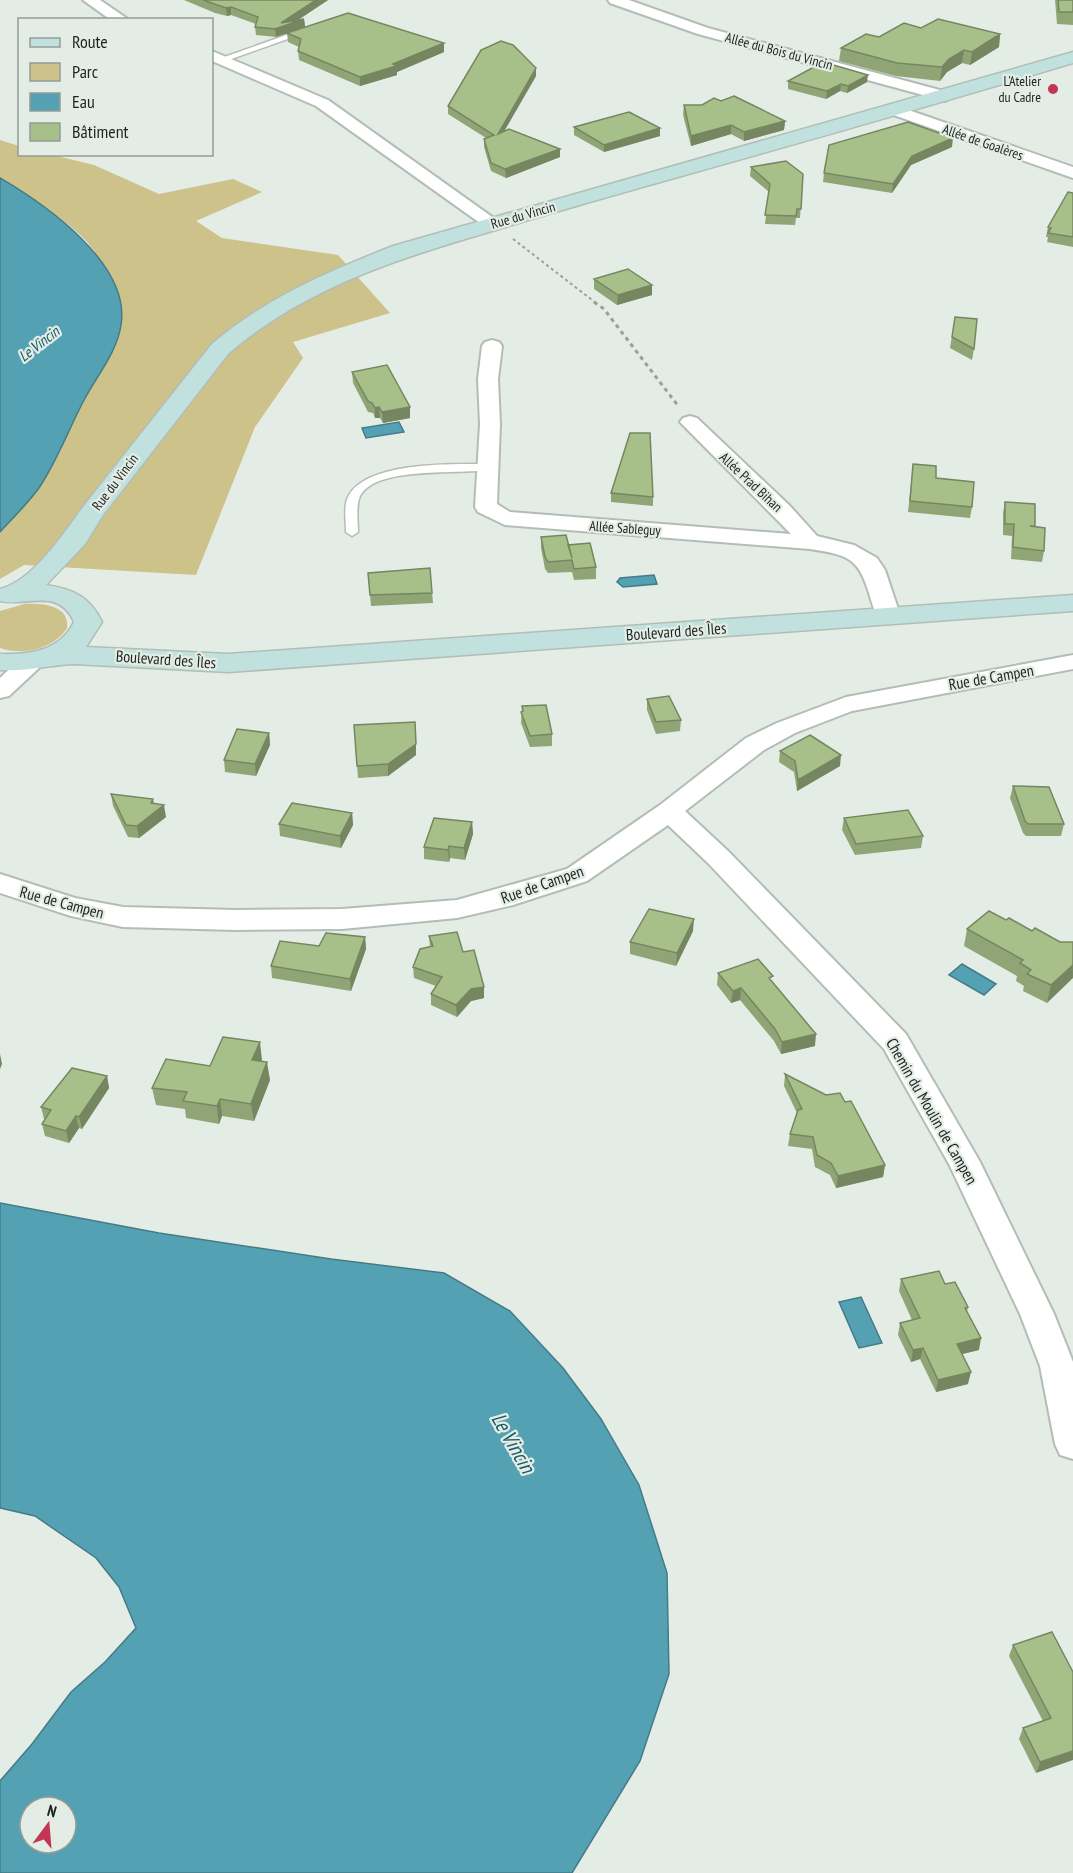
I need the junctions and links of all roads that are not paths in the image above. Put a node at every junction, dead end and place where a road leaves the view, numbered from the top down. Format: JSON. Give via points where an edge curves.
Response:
{"nodes":[{"id":1,"x":615,"y":0,"type":"edge"},
{"id":2,"x":97,"y":1,"type":"edge"},
{"id":3,"x":119,"y":18,"type":"edge"},
{"id":4,"x":314,"y":28,"type":"edge"},
{"id":5,"x":1073,"y":57,"type":"edge"},
{"id":6,"x":216,"y":58,"type":"edge"},
{"id":7,"x":945,"y":96,"type":"junction"},
{"id":8,"x":894,"y":111,"type":"junction"},
{"id":9,"x":1073,"y":173,"type":"edge"},
{"id":10,"x":493,"y":224,"type":"junction"},
{"id":11,"x":492,"y":346,"type":"dead end"},
{"id":12,"x":690,"y":422,"type":"road end"},
{"id":13,"x":488,"y":467,"type":"junction"},
{"id":14,"x":352,"y":532,"type":"dead end"},
{"id":15,"x":76,"y":538,"type":"junction"},
{"id":16,"x":810,"y":542,"type":"junction"},
{"id":17,"x":9,"y":596,"type":"edge"},
{"id":18,"x":72,"y":600,"type":"junction"},
{"id":19,"x":1073,"y":603,"type":"edge"},
{"id":20,"x":888,"y":615,"type":"junction"},
{"id":21,"x":88,"y":622,"type":"junction"},
{"id":22,"x":279,"y":658,"type":"junction"},
{"id":23,"x":42,"y":659,"type":"junction"},
{"id":24,"x":0,"y":662,"type":"edge"},
{"id":25,"x":1073,"y":662,"type":"edge"},
{"id":26,"x":0,"y":691,"type":"edge"},
{"id":27,"x":669,"y":811,"type":"junction"},
{"id":28,"x":0,"y":883,"type":"edge"},
{"id":29,"x":1073,"y":1444,"type":"edge"}],
"edges":[{"from":1,"to":7,"type":"street","name":"Allée du Bois du Vincin","via":[[703,31]]},
{"from":2,"to":3,"type":"street"},
{"from":4,"to":6,"type":"lane"},
{"from":5,"to":7,"type":"main road","name":"Rue du Vincin"},
{"from":6,"to":10,"type":"street","via":[[322,103]]},
{"from":7,"to":8,"type":"main road","name":"Rue du Vincin"},
{"from":8,"to":9,"type":"street","name":"Allée de Goalères"},
{"from":8,"to":10,"type":"main road","name":"Rue du Vincin"},
{"from":10,"to":15,"type":"main road","name":"Rue du Vincin","via":[[400,251],[355,269],[286,301],[241,331],[220,349],[178,399]]},
{"from":11,"to":13,"type":"street","name":"Allée Sableguy"},
{"from":12,"to":16,"type":"street","name":"Allée Prad Bihan"},
{"from":13,"to":14,"type":"lane","via":[[383,476],[360,486],[354,496]]},
{"from":13,"to":16,"type":"street","name":"Allée Sableguy","via":[[486,507],[505,518]]},
{"from":15,"to":17,"type":"main road","name":"Rue du Vincin","via":[[29,587]]},
{"from":15,"to":18,"type":"main road","name":"Rue du Vincin","via":[[68,565]]},
{"from":16,"to":20,"type":"street","name":"Allée Sableguy","via":[[835,546],[873,567]]},
{"from":17,"to":18,"type":"main road","via":[[38,592]]},
{"from":18,"to":21,"type":"main road","via":[[81,606]]},
{"from":19,"to":20,"type":"main road","name":"Boulevard des Îles"},
{"from":20,"to":22,"type":"main road","name":"Boulevard des Îles"},
{"from":21,"to":22,"type":"main road","name":"Boulevard des Îles","via":[[131,642]]},
{"from":21,"to":23,"type":"main road","via":[[77,642]]},
{"from":22,"to":23,"type":"main road","name":"Boulevard des Îles","via":[[228,663],[95,654]]},
{"from":23,"to":24,"type":"main road","name":"Boulevard des Îles"},
{"from":23,"to":26,"type":"street"},
{"from":25,"to":27,"type":"street","name":"Rue de Campen","via":[[846,705],[755,744]]},
{"from":27,"to":28,"type":"street","name":"Rue de Campen","via":[[577,875],[457,909],[342,919],[175,920],[123,917],[71,907]]},
{"from":27,"to":29,"type":"street","name":"Chemin du Moulin de Campen","via":[[895,1042],[964,1162],[1037,1314],[1057,1366]]}]}
